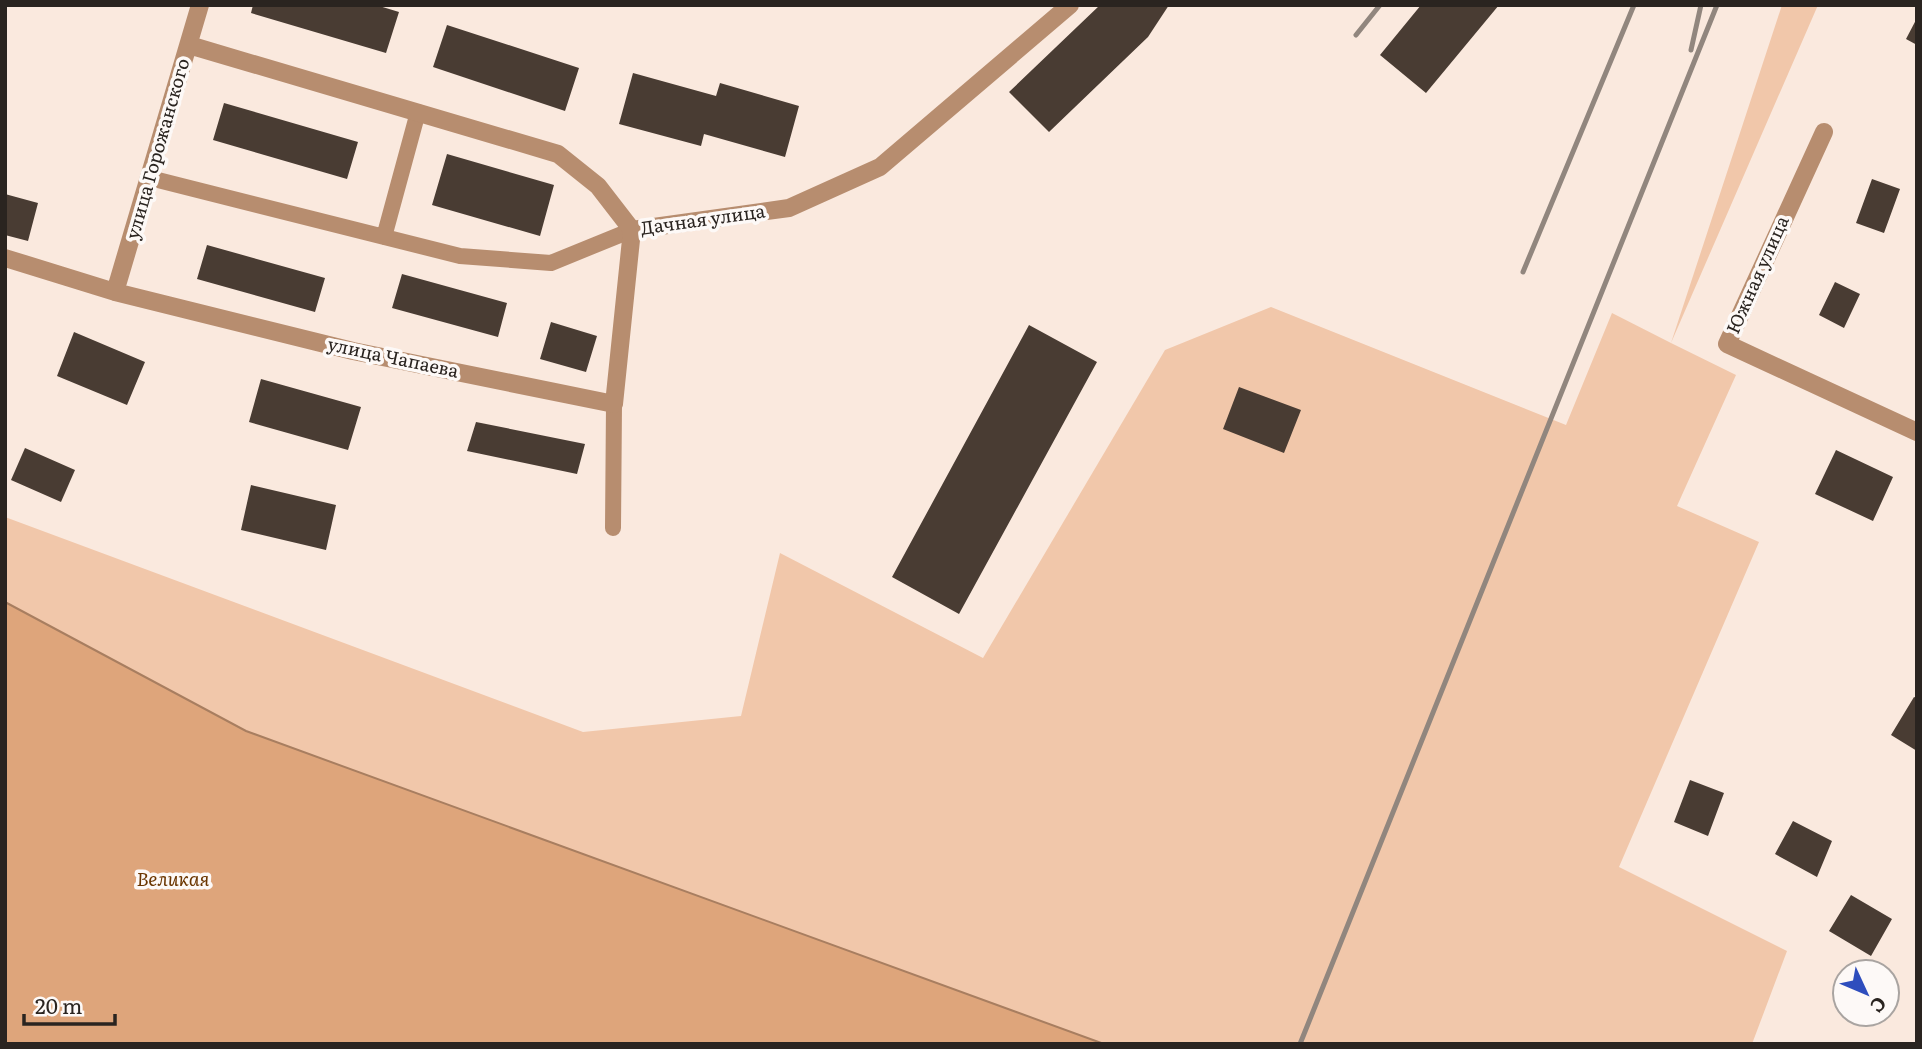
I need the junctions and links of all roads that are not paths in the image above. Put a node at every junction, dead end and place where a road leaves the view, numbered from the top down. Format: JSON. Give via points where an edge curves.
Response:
{"nodes":[{"id":1,"x":200,"y":5,"type":"edge"},
{"id":2,"x":1070,"y":5,"type":"edge"},
{"id":3,"x":188,"y":45,"type":"junction"},
{"id":4,"x":418,"y":112,"type":"junction"},
{"id":5,"x":1824,"y":132,"type":"dead end"},
{"id":6,"x":150,"y":178,"type":"junction"},
{"id":7,"x":632,"y":230,"type":"junction"},
{"id":8,"x":384,"y":237,"type":"junction"},
{"id":9,"x":5,"y":258,"type":"edge"},
{"id":10,"x":115,"y":292,"type":"junction"},
{"id":11,"x":614,"y":404,"type":"junction"},
{"id":12,"x":1917,"y":432,"type":"edge"},
{"id":13,"x":613,"y":528,"type":"dead end"}],
"edges":[{"from":1,"to":3,"type":"street","name":"улица Горожанского"},
{"from":2,"to":7,"type":"street","name":"Дачная улица","via":[[880,167],[789,208]]},
{"from":3,"to":4,"type":"street","name":"Дачная улица"},
{"from":3,"to":6,"type":"street","name":"улица Горожанского"},
{"from":4,"to":7,"type":"street","name":"Дачная улица","via":[[558,153],[598,186]]},
{"from":4,"to":8,"type":"lane"},
{"from":5,"to":12,"type":"street","name":"Южная улица","via":[[1727,344]]},
{"from":6,"to":8,"type":"lane"},
{"from":6,"to":10,"type":"street","name":"улица Горожанского"},
{"from":7,"to":8,"type":"lane","via":[[551,263],[460,256]]},
{"from":7,"to":11,"type":"street"},
{"from":9,"to":10,"type":"street","name":"улица Чапаева"},
{"from":10,"to":11,"type":"street","name":"улица Чапаева","via":[[353,351]]},
{"from":11,"to":13,"type":"lane"}]}
